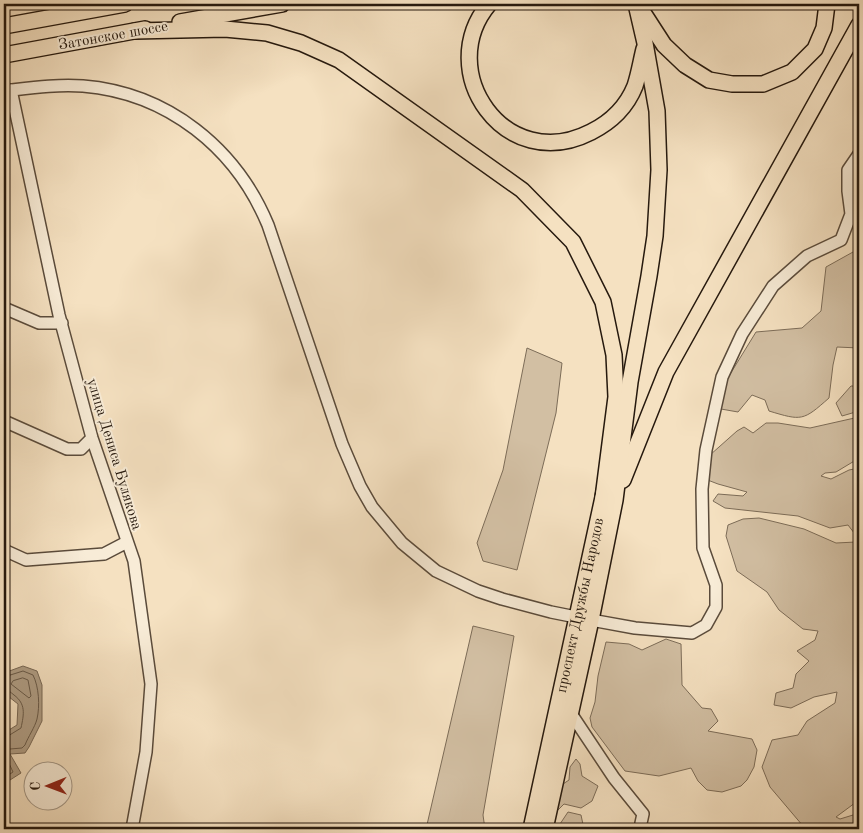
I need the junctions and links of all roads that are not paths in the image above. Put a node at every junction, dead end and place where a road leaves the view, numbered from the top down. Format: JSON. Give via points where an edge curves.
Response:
{"nodes":[{"id":1,"x":125,"y":4,"type":"edge"},
{"id":2,"x":282,"y":4,"type":"edge"},
{"id":3,"x":489,"y":4,"type":"edge"},
{"id":4,"x":637,"y":4,"type":"edge"},
{"id":5,"x":827,"y":4,"type":"edge"},
{"id":6,"x":859,"y":25,"type":"edge"},
{"id":7,"x":4,"y":26,"type":"edge"},
{"id":8,"x":135,"y":31,"type":"junction"},
{"id":9,"x":645,"y":43,"type":"junction"},
{"id":10,"x":4,"y":54,"type":"edge"},
{"id":11,"x":8,"y":91,"type":"edge"},
{"id":12,"x":9,"y":110,"type":"edge"},
{"id":13,"x":859,"y":154,"type":"edge"},
{"id":14,"x":4,"y":308,"type":"edge"},
{"id":15,"x":62,"y":323,"type":"junction"},
{"id":16,"x":4,"y":421,"type":"edge"},
{"id":17,"x":92,"y":438,"type":"junction"},
{"id":18,"x":609,"y":499,"type":"junction"},
{"id":19,"x":126,"y":542,"type":"junction"},
{"id":20,"x":4,"y":550,"type":"edge"},
{"id":21,"x":584,"y":619,"type":"junction"},
{"id":22,"x":570,"y":712,"type":"junction"},
{"id":23,"x":641,"y":823,"type":"dead end"},
{"id":24,"x":132,"y":829,"type":"edge"},
{"id":25,"x":531,"y":829,"type":"edge"},
{"id":26,"x":545,"y":829,"type":"edge"}],
"edges":[{"from":1,"to":7,"type":"main road","name":"Затонское шоссе"},
{"from":2,"to":8,"type":"main road","name":"Затонское шоссе"},
{"from":3,"to":9,"type":"main road","via":[[481,13],[470,50],[470,69],[476,90],[484,107],[502,126],[520,137],[539,142],[569,141],[600,128],[614,117],[634,87]]},
{"from":4,"to":5,"type":"main road","via":[[664,46],[685,65],[709,80],[763,84],[792,72],[816,49],[824,28]]},
{"from":4,"to":9,"type":"main road","name":"проспект Дружбы Народов"},
{"from":6,"to":18,"type":"main road","via":[[666,372]]},
{"from":8,"to":10,"type":"main road","name":"Затонское шоссе"},
{"from":8,"to":18,"type":"main road","via":[[226,29],[267,33],[302,43],[339,60],[522,190],[573,242],[603,302],[614,355],[616,397]]},
{"from":9,"to":18,"type":"main road","name":"проспект Дружбы Народов","via":[[657,118],[658,202],[649,276]]},
{"from":11,"to":12,"type":"street","name":"улица Дениса Булякова"},
{"from":11,"to":21,"type":"street","via":[[63,86],[106,89],[166,109],[200,132],[233,166],[259,205],[342,444],[360,486],[387,527],[420,559],[457,582],[502,599]]},
{"from":12,"to":15,"type":"street","name":"улица Дениса Булякова"},
{"from":13,"to":21,"type":"street","via":[[848,170],[851,214],[841,240],[807,256],[773,286],[742,334],[722,377],[706,450],[702,489],[704,548],[716,585],[716,607],[706,624],[692,633]]},
{"from":14,"to":15,"type":"street","via":[[39,323]]},
{"from":15,"to":17,"type":"street","name":"улица Дениса Булякова"},
{"from":16,"to":17,"type":"street","via":[[67,449],[81,449]]},
{"from":17,"to":19,"type":"street","name":"улица Дениса Булякова"},
{"from":18,"to":21,"type":"main road","name":"проспект Дружбы Народов"},
{"from":19,"to":20,"type":"street","via":[[104,554],[26,560]]},
{"from":19,"to":24,"type":"street","name":"улица Дениса Булякова","via":[[134,561],[151,684],[146,752]]},
{"from":21,"to":22,"type":"main road","name":"проспект Дружбы Народов"},
{"from":21,"to":25,"type":"main road","name":"проспект Дружбы Народов"},
{"from":22,"to":23,"type":"street","via":[[614,778],[643,814]]},
{"from":22,"to":26,"type":"main road","name":"проспект Дружбы Народов"}]}
